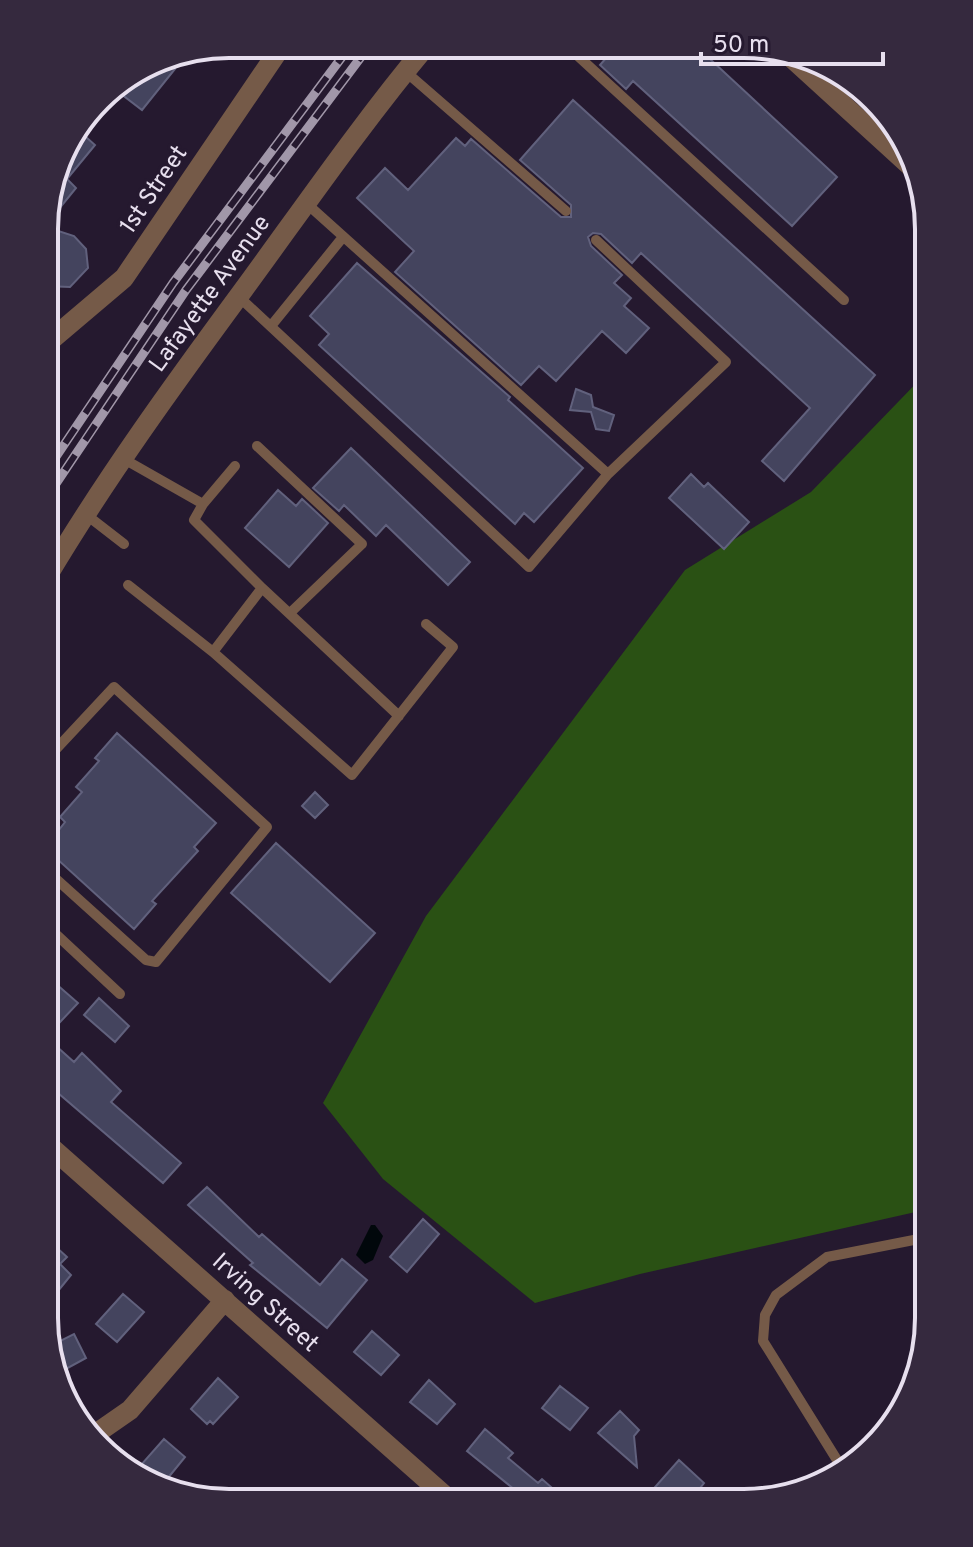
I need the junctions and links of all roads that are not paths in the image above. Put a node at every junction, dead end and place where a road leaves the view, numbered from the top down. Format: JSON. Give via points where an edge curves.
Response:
{"nodes":[{"id":1,"x":273,"y":58,"type":"edge"},
{"id":2,"x":417,"y":58,"type":"edge"},
{"id":3,"x":580,"y":58,"type":"edge"},
{"id":4,"x":804,"y":69,"type":"edge"},
{"id":5,"x":406,"y":72,"type":"junction"},
{"id":6,"x":897,"y":154,"type":"edge"},
{"id":7,"x":306,"y":203,"type":"junction"},
{"id":8,"x":566,"y":211,"type":"dead end"},
{"id":9,"x":343,"y":237,"type":"junction"},
{"id":10,"x":596,"y":240,"type":"dead end"},
{"id":11,"x":238,"y":296,"type":"junction"},
{"id":12,"x":844,"y":300,"type":"dead end"},
{"id":13,"x":271,"y":326,"type":"junction"},
{"id":14,"x":58,"y":334,"type":"edge"},
{"id":15,"x":257,"y":446,"type":"dead end"},
{"id":16,"x":122,"y":458,"type":"junction"},
{"id":17,"x":235,"y":466,"type":"dead end"},
{"id":18,"x":608,"y":474,"type":"junction"},
{"id":19,"x":203,"y":504,"type":"junction"},
{"id":20,"x":84,"y":513,"type":"junction"},
{"id":21,"x":124,"y":544,"type":"dead end"},
{"id":22,"x":58,"y":558,"type":"edge"},
{"id":23,"x":128,"y":585,"type":"dead end"},
{"id":24,"x":262,"y":588,"type":"junction"},
{"id":25,"x":290,"y":613,"type":"junction"},
{"id":26,"x":426,"y":624,"type":"dead end"},
{"id":27,"x":213,"y":652,"type":"junction"},
{"id":28,"x":399,"y":716,"type":"junction"},
{"id":29,"x":58,"y":747,"type":"edge"},
{"id":30,"x":58,"y":881,"type":"edge"},
{"id":31,"x":58,"y":936,"type":"edge"},
{"id":32,"x":120,"y":994,"type":"dead end"},
{"id":33,"x":58,"y":1153,"type":"edge"},
{"id":34,"x":915,"y":1240,"type":"edge"},
{"id":35,"x":225,"y":1300,"type":"junction"},
{"id":36,"x":100,"y":1430,"type":"edge"},
{"id":37,"x":837,"y":1461,"type":"edge"},
{"id":38,"x":437,"y":1489,"type":"edge"}],
"edges":[{"from":1,"to":14,"type":"street","name":"1st Street","via":[[124,278]]},
{"from":2,"to":5,"type":"street","name":"Lafayette Avenue"},
{"from":3,"to":12,"type":"lane"},
{"from":4,"to":6,"type":"street"},
{"from":5,"to":7,"type":"street","name":"Lafayette Avenue"},
{"from":5,"to":8,"type":"lane"},
{"from":7,"to":9,"type":"lane"},
{"from":7,"to":11,"type":"street","name":"Lafayette Avenue"},
{"from":9,"to":13,"type":"lane"},
{"from":9,"to":18,"type":"lane"},
{"from":10,"to":18,"type":"lane","via":[[726,362]]},
{"from":11,"to":13,"type":"lane"},
{"from":11,"to":16,"type":"street","name":"Lafayette Avenue"},
{"from":13,"to":18,"type":"lane","via":[[529,567]]},
{"from":15,"to":25,"type":"lane","via":[[362,544]]},
{"from":16,"to":19,"type":"lane"},
{"from":16,"to":20,"type":"street","name":"Lafayette Avenue"},
{"from":17,"to":19,"type":"lane"},
{"from":19,"to":24,"type":"lane","via":[[194,520]]},
{"from":20,"to":21,"type":"lane"},
{"from":20,"to":22,"type":"street","name":"Lafayette Avenue"},
{"from":23,"to":27,"type":"lane"},
{"from":24,"to":25,"type":"lane"},
{"from":24,"to":27,"type":"lane"},
{"from":25,"to":28,"type":"lane"},
{"from":26,"to":28,"type":"lane","via":[[453,647]]},
{"from":27,"to":28,"type":"lane","via":[[352,775]]},
{"from":29,"to":30,"type":"lane","via":[[114,687],[267,827],[156,962],[146,960]]},
{"from":31,"to":32,"type":"lane"},
{"from":33,"to":35,"type":"street","name":"Irving Street"},
{"from":34,"to":37,"type":"lane","via":[[827,1257],[776,1295],[765,1315],[763,1341]]},
{"from":35,"to":36,"type":"street","via":[[130,1410]]},
{"from":35,"to":38,"type":"street","name":"Irving Street"}]}
